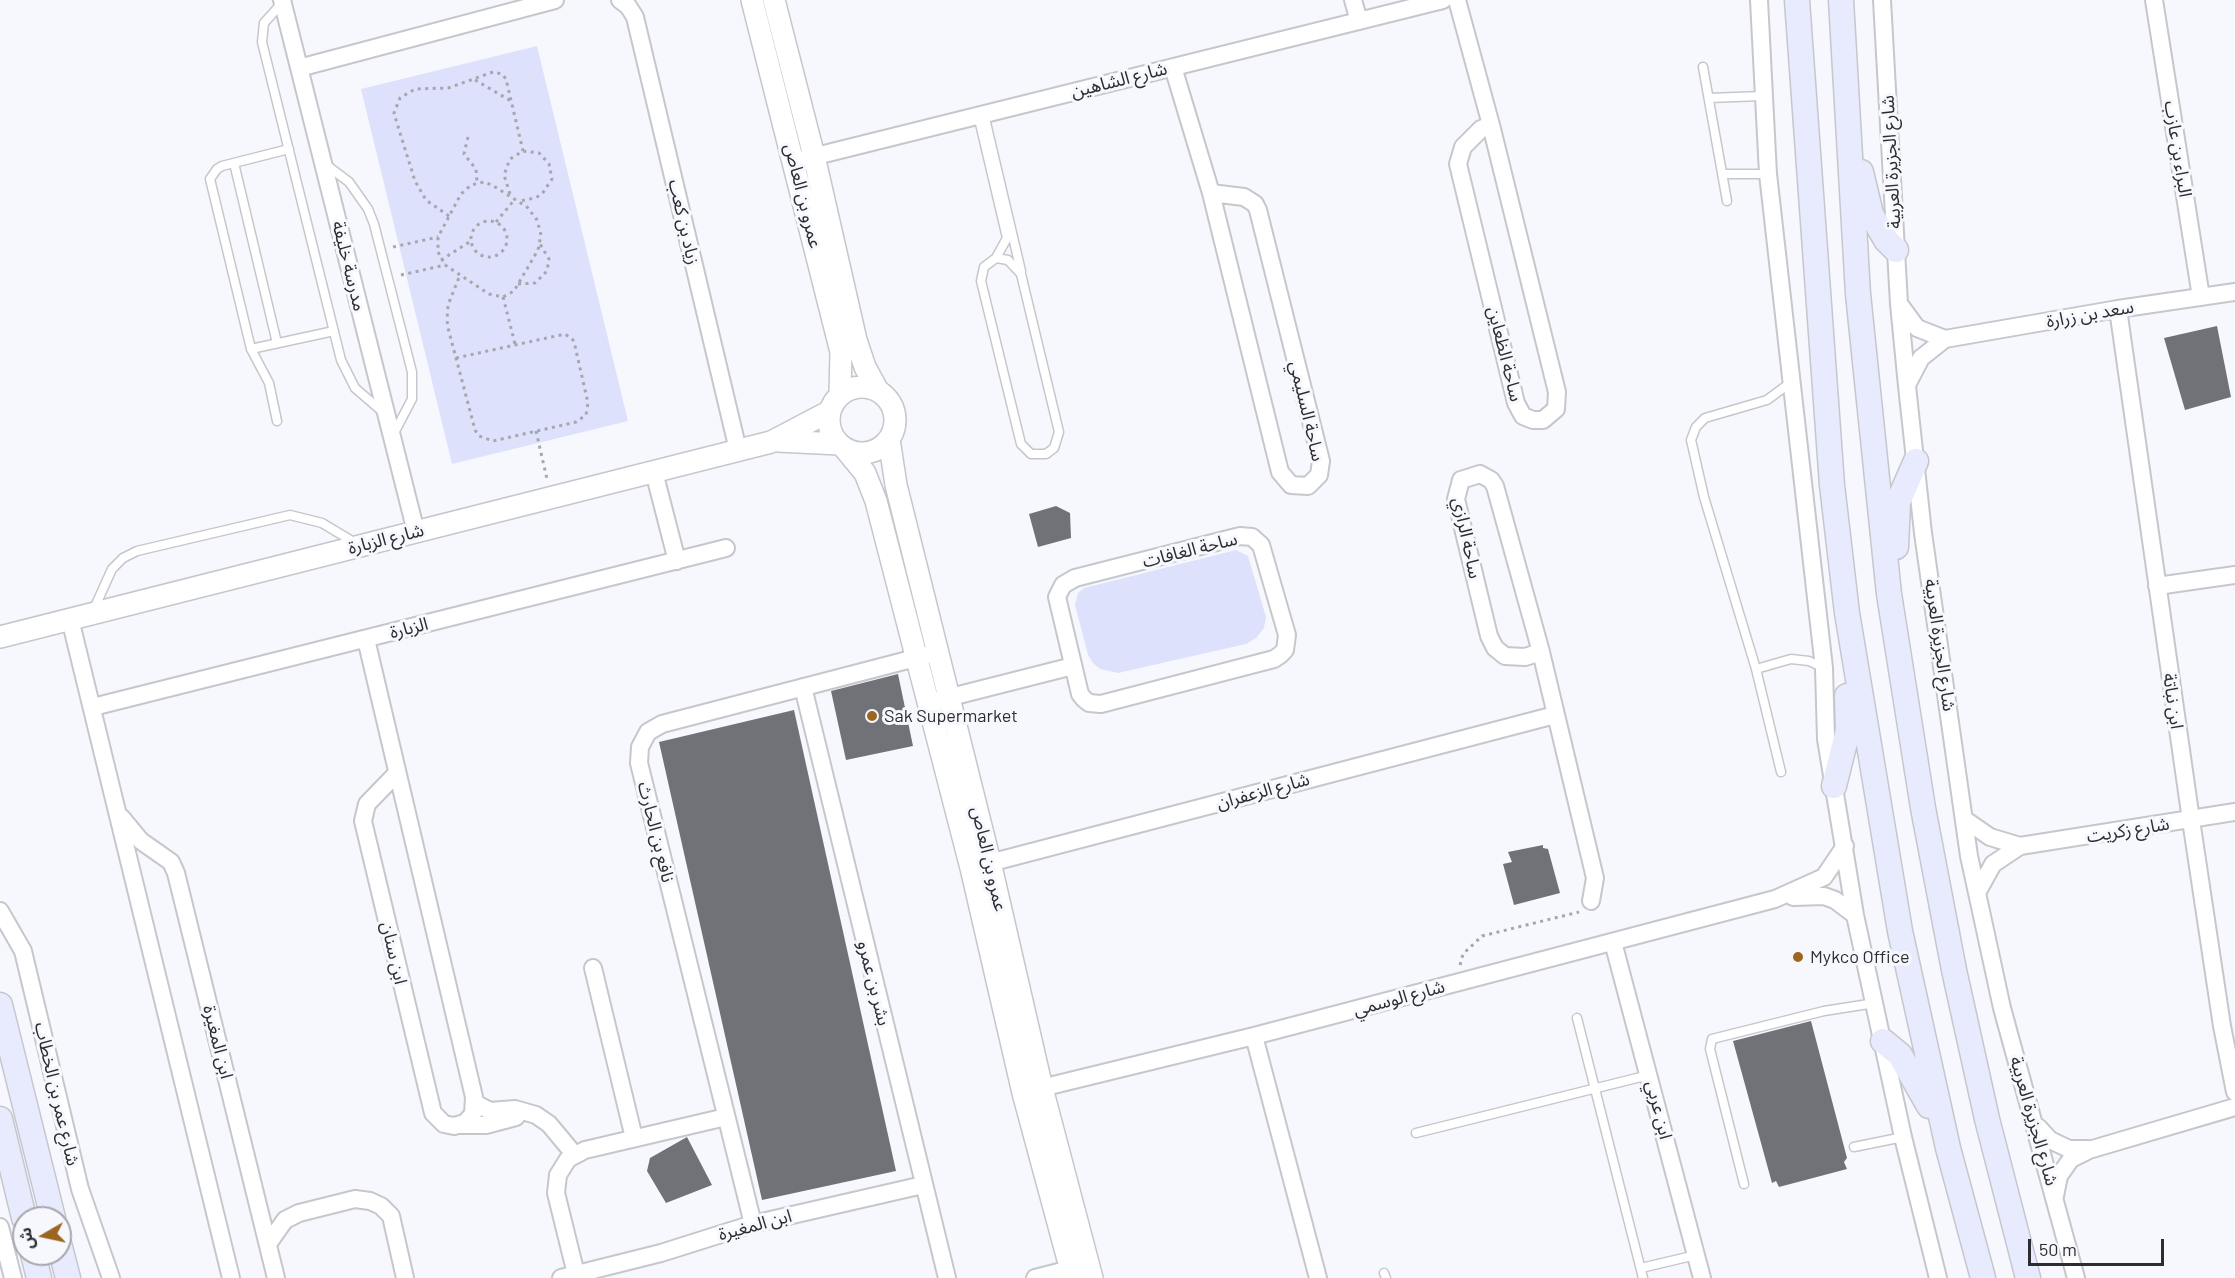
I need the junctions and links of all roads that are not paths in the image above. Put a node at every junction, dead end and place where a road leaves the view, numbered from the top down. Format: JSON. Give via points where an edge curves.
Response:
{"nodes":[{"id":1,"x":555,"y":0,"type":"edge"},
{"id":2,"x":620,"y":0,"type":"edge"},
{"id":3,"x":752,"y":0,"type":"edge"},
{"id":4,"x":774,"y":0,"type":"edge"},
{"id":5,"x":1353,"y":0,"type":"edge"},
{"id":6,"x":1443,"y":0,"type":"edge"},
{"id":7,"x":1457,"y":0,"type":"edge"},
{"id":8,"x":1758,"y":0,"type":"edge"},
{"id":9,"x":1797,"y":0,"type":"edge"},
{"id":10,"x":1842,"y":0,"type":"edge"},
{"id":11,"x":1882,"y":0,"type":"edge"},
{"id":12,"x":2154,"y":0,"type":"edge"},
{"id":13,"x":282,"y":1,"type":"edge"},
{"id":14,"x":1359,"y":21,"type":"junction"},
{"id":15,"x":1173,"y":67,"type":"junction"},
{"id":16,"x":1703,"y":67,"type":"dead end"},
{"id":17,"x":299,"y":68,"type":"junction"},
{"id":18,"x":1762,"y":96,"type":"junction"},
{"id":19,"x":1709,"y":98,"type":"junction"},
{"id":20,"x":981,"y":115,"type":"junction"},
{"id":21,"x":1491,"y":125,"type":"junction"},
{"id":22,"x":1849,"y":147,"type":"junction"},
{"id":23,"x":289,"y":149,"type":"junction"},
{"id":24,"x":804,"y":159,"type":"junction"},
{"id":25,"x":234,"y":163,"type":"junction"},
{"id":26,"x":323,"y":163,"type":"junction"},
{"id":27,"x":1723,"y":174,"type":"junction"},
{"id":28,"x":1768,"y":174,"type":"junction"},
{"id":29,"x":1211,"y":193,"type":"junction"},
{"id":30,"x":1728,"y":201,"type":"dead end"},
{"id":31,"x":1896,"y":250,"type":"junction"},
{"id":32,"x":996,"y":258,"type":"junction"},
{"id":33,"x":1022,"y":274,"type":"junction"},
{"id":34,"x":2235,"y":292,"type":"edge"},
{"id":35,"x":2201,"y":297,"type":"junction"},
{"id":36,"x":1899,"y":304,"type":"junction"},
{"id":37,"x":2118,"y":309,"type":"junction"},
{"id":38,"x":334,"y":331,"type":"junction"},
{"id":39,"x":1945,"y":339,"type":"junction"},
{"id":40,"x":277,"y":343,"type":"junction"},
{"id":41,"x":251,"y":349,"type":"junction"},
{"id":42,"x":1790,"y":383,"type":"junction"},
{"id":43,"x":1907,"y":386,"type":"junction"},
{"id":44,"x":878,"y":391,"type":"junction"},
{"id":45,"x":835,"y":402,"type":"junction"},
{"id":46,"x":387,"y":416,"type":"junction"},
{"id":47,"x":277,"y":421,"type":"dead end"},
{"id":48,"x":392,"y":437,"type":"junction"},
{"id":49,"x":889,"y":439,"type":"junction"},
{"id":50,"x":771,"y":442,"type":"junction"},
{"id":51,"x":843,"y":447,"type":"junction"},
{"id":52,"x":738,"y":450,"type":"junction"},
{"id":53,"x":1916,"y":461,"type":"junction"},
{"id":54,"x":654,"y":472,"type":"junction"},
{"id":55,"x":416,"y":531,"type":"junction"},
{"id":56,"x":360,"y":546,"type":"junction"},
{"id":57,"x":726,"y":548,"type":"dead end"},
{"id":58,"x":677,"y":561,"type":"junction"},
{"id":59,"x":2235,"y":575,"type":"edge"},
{"id":60,"x":2157,"y":586,"type":"junction"},
{"id":61,"x":1889,"y":594,"type":"junction"},
{"id":62,"x":1847,"y":613,"type":"junction"},
{"id":63,"x":91,"y":614,"type":"junction"},
{"id":64,"x":70,"y":619,"type":"junction"},
{"id":65,"x":0,"y":637,"type":"edge"},
{"id":66,"x":366,"y":639,"type":"junction"},
{"id":67,"x":1541,"y":652,"type":"junction"},
{"id":68,"x":927,"y":655,"type":"junction"},
{"id":69,"x":1073,"y":666,"type":"junction"},
{"id":70,"x":1824,"y":668,"type":"junction"},
{"id":71,"x":1756,"y":669,"type":"junction"},
{"id":72,"x":803,"y":687,"type":"junction"},
{"id":73,"x":939,"y":700,"type":"junction"},
{"id":74,"x":93,"y":707,"type":"junction"},
{"id":75,"x":1555,"y":715,"type":"junction"},
{"id":76,"x":397,"y":772,"type":"junction"},
{"id":77,"x":1782,"y":772,"type":"dead end"},
{"id":78,"x":1834,"y":786,"type":"junction"},
{"id":79,"x":118,"y":812,"type":"junction"},
{"id":80,"x":2235,"y":812,"type":"edge"},
{"id":81,"x":1964,"y":819,"type":"junction"},
{"id":82,"x":2191,"y":820,"type":"junction"},
{"id":83,"x":1845,"y":846,"type":"junction"},
{"id":84,"x":2020,"y":846,"type":"junction"},
{"id":85,"x":152,"y":848,"type":"junction"},
{"id":86,"x":130,"y":862,"type":"junction"},
{"id":87,"x":981,"y":865,"type":"junction"},
{"id":88,"x":1977,"y":893,"type":"junction"},
{"id":89,"x":1774,"y":899,"type":"junction"},
{"id":90,"x":1591,"y":901,"type":"road end"},
{"id":91,"x":0,"y":911,"type":"edge"},
{"id":92,"x":1855,"y":915,"type":"junction"},
{"id":93,"x":1613,"y":942,"type":"junction"},
{"id":94,"x":593,"y":968,"type":"dead end"},
{"id":95,"x":1875,"y":1003,"type":"junction"},
{"id":96,"x":0,"y":1005,"type":"edge"},
{"id":97,"x":1577,"y":1018,"type":"dead end"},
{"id":98,"x":2228,"y":1025,"type":"edge"},
{"id":99,"x":1254,"y":1036,"type":"junction"},
{"id":100,"x":1883,"y":1041,"type":"junction"},
{"id":101,"x":1650,"y":1074,"type":"junction"},
{"id":102,"x":1595,"y":1088,"type":"junction"},
{"id":103,"x":1032,"y":1090,"type":"junction"},
{"id":104,"x":2235,"y":1092,"type":"edge"},
{"id":105,"x":475,"y":1103,"type":"junction"},
{"id":106,"x":2235,"y":1107,"type":"edge"},
{"id":107,"x":524,"y":1112,"type":"junction"},
{"id":108,"x":726,"y":1117,"type":"junction"},
{"id":109,"x":0,"y":1119,"type":"edge"},
{"id":110,"x":460,"y":1125,"type":"junction"},
{"id":111,"x":2036,"y":1125,"type":"junction"},
{"id":112,"x":1416,"y":1133,"type":"dead end"},
{"id":113,"x":1903,"y":1137,"type":"junction"},
{"id":114,"x":634,"y":1138,"type":"junction"},
{"id":115,"x":1854,"y":1147,"type":"dead end"},
{"id":116,"x":1948,"y":1148,"type":"junction"},
{"id":117,"x":2089,"y":1149,"type":"junction"},
{"id":118,"x":574,"y":1154,"type":"junction"},
{"id":119,"x":1744,"y":1184,"type":"dead end"},
{"id":120,"x":923,"y":1185,"type":"junction"},
{"id":121,"x":2055,"y":1197,"type":"junction"},
{"id":122,"x":21,"y":1206,"type":"edge"},
{"id":123,"x":50,"y":1206,"type":"edge"},
{"id":124,"x":753,"y":1224,"type":"junction"},
{"id":125,"x":0,"y":1227,"type":"edge"},
{"id":126,"x":268,"y":1244,"type":"junction"},
{"id":127,"x":1696,"y":1255,"type":"junction"},
{"id":128,"x":1641,"y":1268,"type":"junction"},
{"id":129,"x":8,"y":1271,"type":"edge"},
{"id":130,"x":1082,"y":1272,"type":"edge"},
{"id":131,"x":227,"y":1275,"type":"edge"},
{"id":132,"x":579,"y":1275,"type":"edge"},
{"id":133,"x":111,"y":1278,"type":"edge"},
{"id":134,"x":276,"y":1278,"type":"edge"},
{"id":135,"x":405,"y":1278,"type":"edge"},
{"id":136,"x":946,"y":1278,"type":"edge"},
{"id":137,"x":1035,"y":1278,"type":"edge"},
{"id":138,"x":1318,"y":1278,"type":"edge"},
{"id":139,"x":1643,"y":1278,"type":"edge"},
{"id":140,"x":1702,"y":1278,"type":"edge"},
{"id":141,"x":1938,"y":1278,"type":"edge"},
{"id":142,"x":1983,"y":1278,"type":"edge"},
{"id":143,"x":2028,"y":1278,"type":"edge"},
{"id":144,"x":2076,"y":1278,"type":"edge"}],
"edges":[{"from":1,"to":17,"type":"street"},
{"from":2,"to":52,"type":"street","name":"زياد بن كعب","via":[[635,17]]},
{"from":3,"to":24,"type":"street","name":"عمرو بن العاص"},
{"from":4,"to":24,"type":"street","name":"عمرو بن العاص"},
{"from":5,"to":14,"type":"street"},
{"from":6,"to":14,"type":"street","name":"شارع الشاهين"},
{"from":7,"to":21,"type":"street","name":"ساحة الظعاين"},
{"from":8,"to":18,"type":"street"},
{"from":9,"to":62,"type":"main road","via":[[1830,461]]},
{"from":10,"to":22,"type":"main road"},
{"from":11,"to":31,"type":"street","name":"شارع الجزيرة العربية"},
{"from":12,"to":35,"type":"street","name":"البراء بن عازب"},
{"from":13,"to":17,"type":"street","name":"مدرسة خليفة"},
{"from":13,"to":23,"type":"lane","via":[[264,23],[262,42]]},
{"from":14,"to":15,"type":"street","name":"شارع الشاهين"},
{"from":15,"to":20,"type":"street","name":"شارع الشاهين"},
{"from":15,"to":29,"type":"street","name":"ساحة السليمي"},
{"from":16,"to":19,"type":"lane"},
{"from":17,"to":26,"type":"street","name":"مدرسة خليفة"},
{"from":18,"to":19,"type":"lane"},
{"from":18,"to":28,"type":"street"},
{"from":19,"to":27,"type":"lane"},
{"from":20,"to":24,"type":"street","name":"شارع الشاهين"},
{"from":20,"to":32,"type":"lane","via":[[1007,238]]},
{"from":20,"to":33,"type":"lane"},
{"from":21,"to":21,"type":"street","name":"ساحة الظعاين","via":[[1466,143],[1458,164],[1516,403],[1523,416],[1543,420],[1556,409],[1557,392]]},
{"from":22,"to":31,"type":"main road","via":[[1878,227]]},
{"from":22,"to":61,"type":"main road","via":[[1862,340]]},
{"from":23,"to":25,"type":"lane"},
{"from":23,"to":38,"type":"lane"},
{"from":24,"to":44,"type":"street","name":"عمرو بن العاص","via":[[856,340]]},
{"from":24,"to":45,"type":"street","name":"عمرو بن العاص","via":[[841,352]]},
{"from":25,"to":40,"type":"lane"},
{"from":25,"to":41,"type":"lane","via":[[212,173],[210,185]]},
{"from":26,"to":46,"type":"street","name":"مدرسة خليفة"},
{"from":26,"to":48,"type":"lane","via":[[359,195],[374,224],[414,381],[409,408]]},
{"from":27,"to":28,"type":"lane"},
{"from":27,"to":30,"type":"lane"},
{"from":28,"to":42,"type":"street"},
{"from":29,"to":29,"type":"street","name":"ساحة السليمي","via":[[1280,472],[1291,485],[1308,486],[1319,476],[1321,461],[1258,210],[1244,197]]},
{"from":31,"to":36,"type":"street","name":"شارع الجزيرة العربية"},
{"from":32,"to":33,"type":"lane","via":[[1008,260]]},
{"from":32,"to":33,"type":"lane","via":[[984,267],[981,281],[1019,440],[1027,452],[1041,455],[1054,448],[1059,432]]},
{"from":34,"to":35,"type":"street","name":"سعد بن زرارة"},
{"from":35,"to":37,"type":"street","name":"سعد بن زرارة"},
{"from":36,"to":39,"type":"street","via":[[1917,328]]},
{"from":36,"to":43,"type":"street","name":"شارع الجزيرة العربية"},
{"from":37,"to":39,"type":"street","name":"سعد بن زرارة"},
{"from":37,"to":60,"type":"street","name":"ابن نباتة"},
{"from":38,"to":40,"type":"lane"},
{"from":38,"to":46,"type":"lane","via":[[349,380]]},
{"from":39,"to":43,"type":"street","name":"سعد بن زرارة","via":[[1921,358]]},
{"from":40,"to":41,"type":"lane"},
{"from":41,"to":47,"type":"lane","via":[[269,383]]},
{"from":42,"to":70,"type":"street"},
{"from":42,"to":71,"type":"lane","via":[[1767,400],[1705,418],[1691,440],[1704,497]]},
{"from":43,"to":53,"type":"street","name":"شارع الجزيرة العربية"},
{"from":44,"to":45,"type":"street","via":[[858,387]]},
{"from":44,"to":49,"type":"street","via":[[894,412]]},
{"from":45,"to":50,"type":"street","name":"شارع الزبارة"},
{"from":45,"to":51,"type":"street","via":[[830,429]]},
{"from":46,"to":48,"type":"street","name":"مدرسة خليفة"},
{"from":48,"to":55,"type":"street","name":"مدرسة خليفة"},
{"from":49,"to":51,"type":"street","via":[[865,453]]},
{"from":49,"to":68,"type":"street","name":"عمرو بن العاص"},
{"from":50,"to":51,"type":"street","name":"شارع الزبارة"},
{"from":50,"to":52,"type":"street","name":"شارع الزبارة"},
{"from":51,"to":68,"type":"street","name":"عمرو بن العاص","via":[[865,473],[874,494]]},
{"from":52,"to":54,"type":"street","name":"شارع الزبارة"},
{"from":53,"to":61,"type":"main road","via":[[1898,502],[1895,565]]},
{"from":53,"to":81,"type":"street","name":"شارع الجزيرة العربية"},
{"from":54,"to":55,"type":"street","name":"شارع الزبارة"},
{"from":54,"to":58,"type":"street"},
{"from":55,"to":56,"type":"street","name":"شارع الزبارة"},
{"from":56,"to":63,"type":"street","name":"شارع الزبارة"},
{"from":56,"to":63,"type":"lane","via":[[322,523],[290,515],[136,551],[112,569]]},
{"from":57,"to":58,"type":"street","name":"الزبارة"},
{"from":58,"to":66,"type":"street","name":"الزبارة"},
{"from":59,"to":60,"type":"street"},
{"from":60,"to":82,"type":"street","name":"ابن نباتة"},
{"from":61,"to":143,"type":"main road","via":[[1954,970]]},
{"from":62,"to":78,"type":"main road","via":[[1844,652],[1848,730]]},
{"from":62,"to":116,"type":"main road","via":[[1900,931]]},
{"from":63,"to":64,"type":"street","name":"شارع الزبارة"},
{"from":64,"to":65,"type":"street","name":"شارع الزبارة"},
{"from":64,"to":74,"type":"street","name":"ابن المغيرة"},
{"from":66,"to":74,"type":"street","name":"الزبارة"},
{"from":66,"to":76,"type":"street"},
{"from":67,"to":67,"type":"street","name":"ساحة الرازي","via":[[1495,486],[1479,474],[1467,476],[1458,486],[1456,499],[1491,643],[1510,658]]},
{"from":67,"to":75,"type":"street","name":"ساحة الرازي"},
{"from":68,"to":72,"type":"street","name":"نافع بن الحارث"},
{"from":68,"to":73,"type":"street","name":"عمرو بن العاص"},
{"from":69,"to":69,"type":"street","name":"ساحة الغافات","via":[[1080,694],[1095,705],[1274,660],[1285,650],[1287,635],[1261,545],[1252,537],[1240,536],[1068,581],[1057,597]]},
{"from":69,"to":73,"type":"street"},
{"from":70,"to":71,"type":"lane","via":[[1791,659]]},
{"from":70,"to":78,"type":"street","via":[[1825,732]]},
{"from":71,"to":77,"type":"lane"},
{"from":72,"to":108,"type":"street","name":"نافع بن الحارث","via":[[662,724],[648,732],[639,754]]},
{"from":72,"to":120,"type":"street","name":"بشر بن عمرو"},
{"from":73,"to":87,"type":"street","name":"عمرو بن العاص"},
{"from":74,"to":79,"type":"street","name":"ابن المغيرة"},
{"from":75,"to":87,"type":"street","name":"شارع الزعفران"},
{"from":75,"to":90,"type":"street","name":"ساحة الرازي","via":[[1595,878]]},
{"from":76,"to":105,"type":"street"},
{"from":76,"to":110,"type":"street","name":"ابن سنان","via":[[367,804],[363,821],[433,1113],[444,1124]]},
{"from":78,"to":83,"type":"street"},
{"from":79,"to":85,"type":"street","name":"ابن المغيرة","via":[[141,841]]},
{"from":79,"to":86,"type":"street","name":"ابن المغيرة"},
{"from":80,"to":82,"type":"street","name":"شارع زكريت"},
{"from":81,"to":84,"type":"street","name":"شارع زكريت","via":[[1990,837]]},
{"from":81,"to":88,"type":"street","name":"شارع الجزيرة العربية"},
{"from":82,"to":84,"type":"street","name":"شارع زكريت"},
{"from":82,"to":98,"type":"street","name":"ابن نباتة"},
{"from":83,"to":89,"type":"street","name":"شارع الوسمي","via":[[1824,877]]},
{"from":83,"to":92,"type":"street"},
{"from":84,"to":88,"type":"street","name":"شارع زكريت","via":[[1993,864]]},
{"from":85,"to":86,"type":"street"},
{"from":85,"to":126,"type":"street","name":"ابن المغيرة","via":[[171,862],[176,873]]},
{"from":86,"to":131,"type":"street","name":"ابن المغيرة"},
{"from":87,"to":103,"type":"street","name":"عمرو بن العاص"},
{"from":88,"to":111,"type":"street","name":"شارع الجزيرة العربية","via":[[2002,1008]]},
{"from":89,"to":92,"type":"street","name":"شارع الوسمي","via":[[1824,896]]},
{"from":89,"to":93,"type":"street","name":"شارع الوسمي"},
{"from":91,"to":133,"type":"street","name":"شارع عمر بن الخطاب","via":[[23,951],[80,1189]]},
{"from":92,"to":95,"type":"street"},
{"from":93,"to":99,"type":"street","name":"شارع الوسمي"},
{"from":93,"to":101,"type":"street","name":"ابن عربي"},
{"from":94,"to":114,"type":"street"},
{"from":95,"to":100,"type":"street"},
{"from":95,"to":119,"type":"lane","via":[[1824,1011],[1712,1039],[1710,1049]]},
{"from":96,"to":123,"type":"main road","name":"شارع عمر بن الخطاب"},
{"from":97,"to":102,"type":"lane"},
{"from":98,"to":104,"type":"street","name":"ابن نباتة"},
{"from":99,"to":103,"type":"street","name":"شارع الوسمي"},
{"from":99,"to":138,"type":"street"},
{"from":100,"to":113,"type":"street"},
{"from":100,"to":116,"type":"main road","via":[[1899,1055],[1919,1087]]},
{"from":101,"to":102,"type":"lane"},
{"from":101,"to":127,"type":"street","name":"ابن عربي"},
{"from":102,"to":112,"type":"lane"},
{"from":102,"to":128,"type":"lane"},
{"from":103,"to":130,"type":"street","name":"عمرو بن العاص"},
{"from":105,"to":107,"type":"street","via":[[490,1111]]},
{"from":105,"to":110,"type":"street","via":[[473,1114]]},
{"from":106,"to":117,"type":"street"},
{"from":107,"to":110,"type":"street","name":"ابن سنان","via":[[486,1125]]},
{"from":107,"to":118,"type":"street","via":[[543,1119]]},
{"from":108,"to":114,"type":"street"},
{"from":108,"to":124,"type":"street","name":"نافع بن الحارث"},
{"from":109,"to":122,"type":"main road"},
{"from":111,"to":117,"type":"street","via":[[2050,1140],[2069,1149]]},
{"from":111,"to":121,"type":"street","name":"شارع الجزيرة العربية"},
{"from":113,"to":115,"type":"lane"},
{"from":113,"to":141,"type":"street"},
{"from":114,"to":118,"type":"street"},
{"from":116,"to":142,"type":"main road"},
{"from":117,"to":121,"type":"street","via":[[2071,1159],[2059,1176]]},
{"from":118,"to":132,"type":"street","via":[[558,1175],[556,1193]]},
{"from":120,"to":124,"type":"street","name":"ابن المغيرة"},
{"from":120,"to":136,"type":"street","name":"بشر بن عمرو"},
{"from":121,"to":144,"type":"street","name":"شارع الجزيرة العربية"},
{"from":124,"to":132,"type":"street","name":"ابن المغيرة"},
{"from":125,"to":129,"type":"street"},
{"from":126,"to":134,"type":"street","name":"ابن المغيرة"},
{"from":126,"to":135,"type":"street","via":[[285,1220],[299,1213],[355,1199],[370,1201],[391,1216]]},
{"from":127,"to":128,"type":"lane"},
{"from":127,"to":140,"type":"street","name":"ابن عربي"},
{"from":128,"to":139,"type":"lane"},
{"from":130,"to":137,"type":"street"}]}
